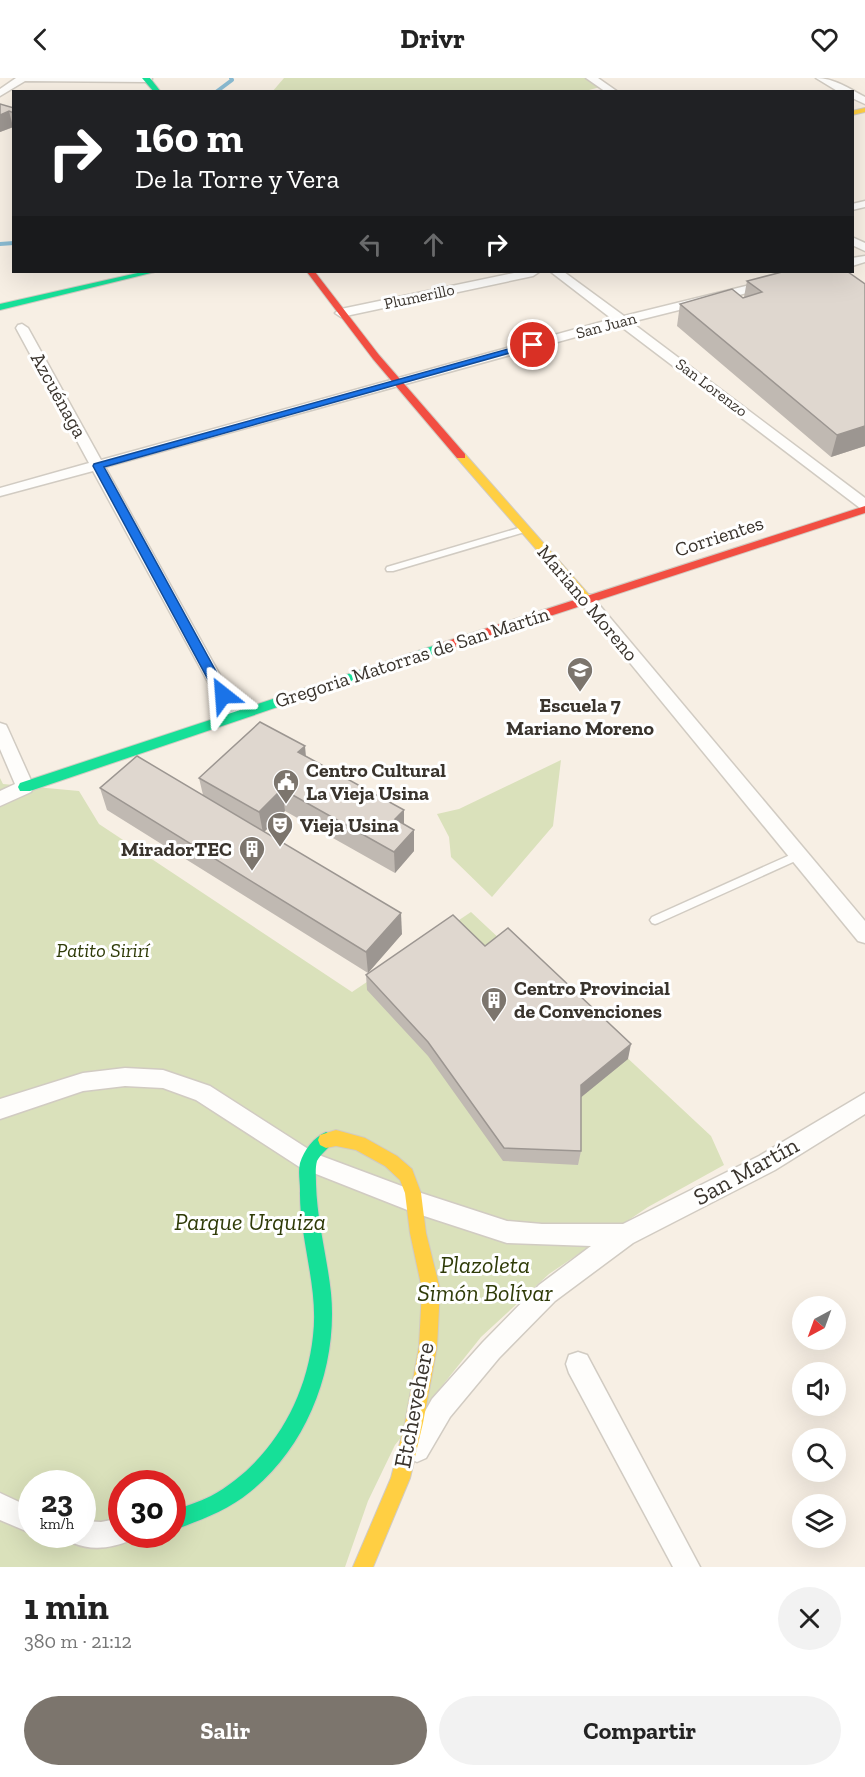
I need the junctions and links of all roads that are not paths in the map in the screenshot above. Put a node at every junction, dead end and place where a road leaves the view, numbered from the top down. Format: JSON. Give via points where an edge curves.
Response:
{"nodes":[{"id":1,"x":22,"y":78,"type":"edge"},
{"id":2,"x":591,"y":78,"type":"edge"},
{"id":3,"x":821,"y":78,"type":"edge"},
{"id":4,"x":150,"y":82,"type":"edge"},
{"id":5,"x":610,"y":90,"type":"edge"},
{"id":6,"x":843,"y":90,"type":"edge"},
{"id":7,"x":0,"y":93,"type":"edge"},
{"id":8,"x":147,"y":273,"type":"edge"},
{"id":9,"x":312,"y":273,"type":"edge"},
{"id":10,"x":528,"y":273,"type":"edge"},
{"id":11,"x":558,"y":273,"type":"edge"},
{"id":12,"x":811,"y":273,"type":"edge"},
{"id":13,"x":0,"y":307,"type":"edge"},
{"id":14,"x":341,"y":313,"type":"junction"},
{"id":15,"x":624,"y":320,"type":"junction"},
{"id":16,"x":22,"y":328,"type":"dead end"},
{"id":17,"x":397,"y":382,"type":"junction"},
{"id":18,"x":98,"y":466,"type":"junction"},
{"id":19,"x":0,"y":492,"type":"edge"},
{"id":20,"x":865,"y":505,"type":"edge"},
{"id":21,"x":865,"y":509,"type":"edge"},
{"id":22,"x":525,"y":529,"type":"junction"},
{"id":23,"x":390,"y":569,"type":"dead end"},
{"id":24,"x":586,"y":599,"type":"junction"},
{"id":25,"x":234,"y":715,"type":"junction"},
{"id":26,"x":0,"y":729,"type":"edge"},
{"id":27,"x":25,"y":787,"type":"junction"},
{"id":28,"x":0,"y":799,"type":"edge"},
{"id":29,"x":799,"y":855,"type":"junction"},
{"id":30,"x":655,"y":920,"type":"dead end"},
{"id":31,"x":865,"y":935,"type":"edge"},
{"id":32,"x":865,"y":1103,"type":"edge"},
{"id":33,"x":0,"y":1109,"type":"edge"},
{"id":34,"x":309,"y":1161,"type":"junction"},
{"id":35,"x":415,"y":1202,"type":"junction"},
{"id":36,"x":625,"y":1235,"type":"junction"},
{"id":37,"x":578,"y":1364,"type":"dead end"},
{"id":38,"x":398,"y":1482,"type":"junction"},
{"id":39,"x":0,"y":1506,"type":"edge"},
{"id":40,"x":18,"y":1515,"type":"edge"},
{"id":41,"x":186,"y":1515,"type":"edge"},
{"id":42,"x":363,"y":1567,"type":"edge"},
{"id":43,"x":687,"y":1567,"type":"edge"}],
"edges":[{"from":1,"to":4,"type":"street"},
{"from":1,"to":7,"type":"street"},
{"from":2,"to":5,"type":"street"},
{"from":3,"to":6,"type":"street"},
{"from":8,"to":13,"type":"street"},
{"from":9,"to":14,"type":"street","name":"Mariano Moreno"},
{"from":10,"to":14,"type":"street","name":"Plumerillo"},
{"from":11,"to":15,"type":"street","name":"San Lorenzo"},
{"from":12,"to":15,"type":"street","name":"San Juan"},
{"from":14,"to":17,"type":"street","name":"Mariano Moreno"},
{"from":15,"to":17,"type":"street","name":"San Juan"},
{"from":15,"to":20,"type":"street","name":"San Lorenzo"},
{"from":16,"to":18,"type":"street","name":"Azcuénaga"},
{"from":17,"to":18,"type":"street","name":"San Juan"},
{"from":17,"to":22,"type":"street","name":"Mariano Moreno"},
{"from":18,"to":19,"type":"street","name":"San Juan"},
{"from":18,"to":25,"type":"street","name":"Azcuénaga"},
{"from":21,"to":24,"type":"street","name":"Corrientes"},
{"from":22,"to":23,"type":"lane"},
{"from":22,"to":24,"type":"street","name":"Mariano Moreno"},
{"from":24,"to":25,"type":"street","name":"Gregoria Matorras de San Martín"},
{"from":24,"to":29,"type":"street","name":"Mariano Moreno"},
{"from":25,"to":27,"type":"street","name":"Gregoria Matorras de San Martín"},
{"from":26,"to":27,"type":"street"},
{"from":27,"to":28,"type":"street","name":"Gregoria Matorras de San Martín"},
{"from":29,"to":30,"type":"lane"},
{"from":29,"to":31,"type":"street","name":"Mariano Moreno"},
{"from":32,"to":36,"type":"street","name":"San Martín","via":[[767,1163]]},
{"from":33,"to":34,"type":"street","via":[[83,1082],[125,1077],[163,1079],[240,1114]]},
{"from":34,"to":35,"type":"street"},
{"from":34,"to":35,"type":"street","name":"Etchevehere","via":[[316,1148],[333,1137],[354,1141],[399,1166],[410,1179]]},
{"from":34,"to":41,"type":"street","via":[[310,1237],[324,1305],[313,1389],[289,1436],[259,1471],[221,1501]]},
{"from":35,"to":36,"type":"street","via":[[507,1232]]},
{"from":35,"to":38,"type":"street","name":"Etchevehere","via":[[431,1287],[430,1324],[420,1398]]},
{"from":36,"to":38,"type":"street","name":"San Martín","via":[[547,1293],[491,1350],[441,1408]]},
{"from":37,"to":43,"type":"street"},
{"from":38,"to":42,"type":"street","name":"Etchevehere"},
{"from":39,"to":40,"type":"street"}]}
